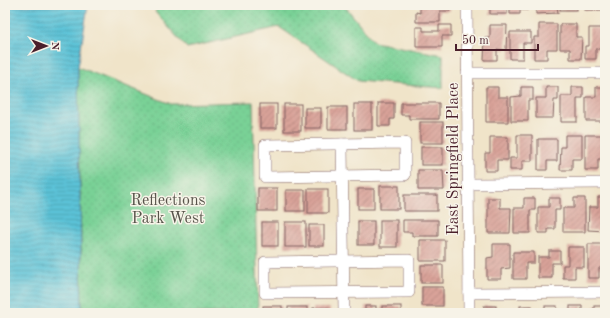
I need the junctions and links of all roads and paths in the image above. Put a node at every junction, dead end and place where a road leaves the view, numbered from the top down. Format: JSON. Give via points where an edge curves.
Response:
{"nodes":[{"id":1,"x":467,"y":5,"type":"edge"},
{"id":2,"x":467,"y":73,"type":"junction"},
{"id":3,"x":605,"y":73,"type":"edge"},
{"id":4,"x":342,"y":144,"type":"junction"},
{"id":5,"x":342,"y":176,"type":"junction"},
{"id":6,"x":605,"y":183,"type":"edge"},
{"id":7,"x":468,"y":184,"type":"junction"},
{"id":8,"x":343,"y":261,"type":"junction"},
{"id":9,"x":344,"y":292,"type":"junction"},
{"id":10,"x":605,"y":292,"type":"edge"},
{"id":11,"x":469,"y":293,"type":"junction"},
{"id":12,"x":344,"y":313,"type":"edge"},
{"id":13,"x":469,"y":313,"type":"edge"}],
"edges":[{"from":1,"to":2,"type":"street","name":"East Springfield Place"},
{"from":2,"to":3,"type":"street"},
{"from":2,"to":7,"type":"street","name":"East Springfield Place"},
{"from":4,"to":5,"type":"street"},
{"from":4,"to":5,"type":"street","via":[[405,143],[405,175]]},
{"from":4,"to":5,"type":"street","via":[[265,145],[265,177]]},
{"from":5,"to":8,"type":"street"},
{"from":6,"to":7,"type":"street"},
{"from":7,"to":11,"type":"street","name":"East Springfield Place"},
{"from":8,"to":9,"type":"street"},
{"from":8,"to":9,"type":"street","via":[[409,260],[409,292]]},
{"from":8,"to":9,"type":"street","via":[[264,262],[265,293]]},
{"from":9,"to":12,"type":"street"},
{"from":10,"to":11,"type":"street"},
{"from":11,"to":13,"type":"street","name":"East Springfield Place"}]}
